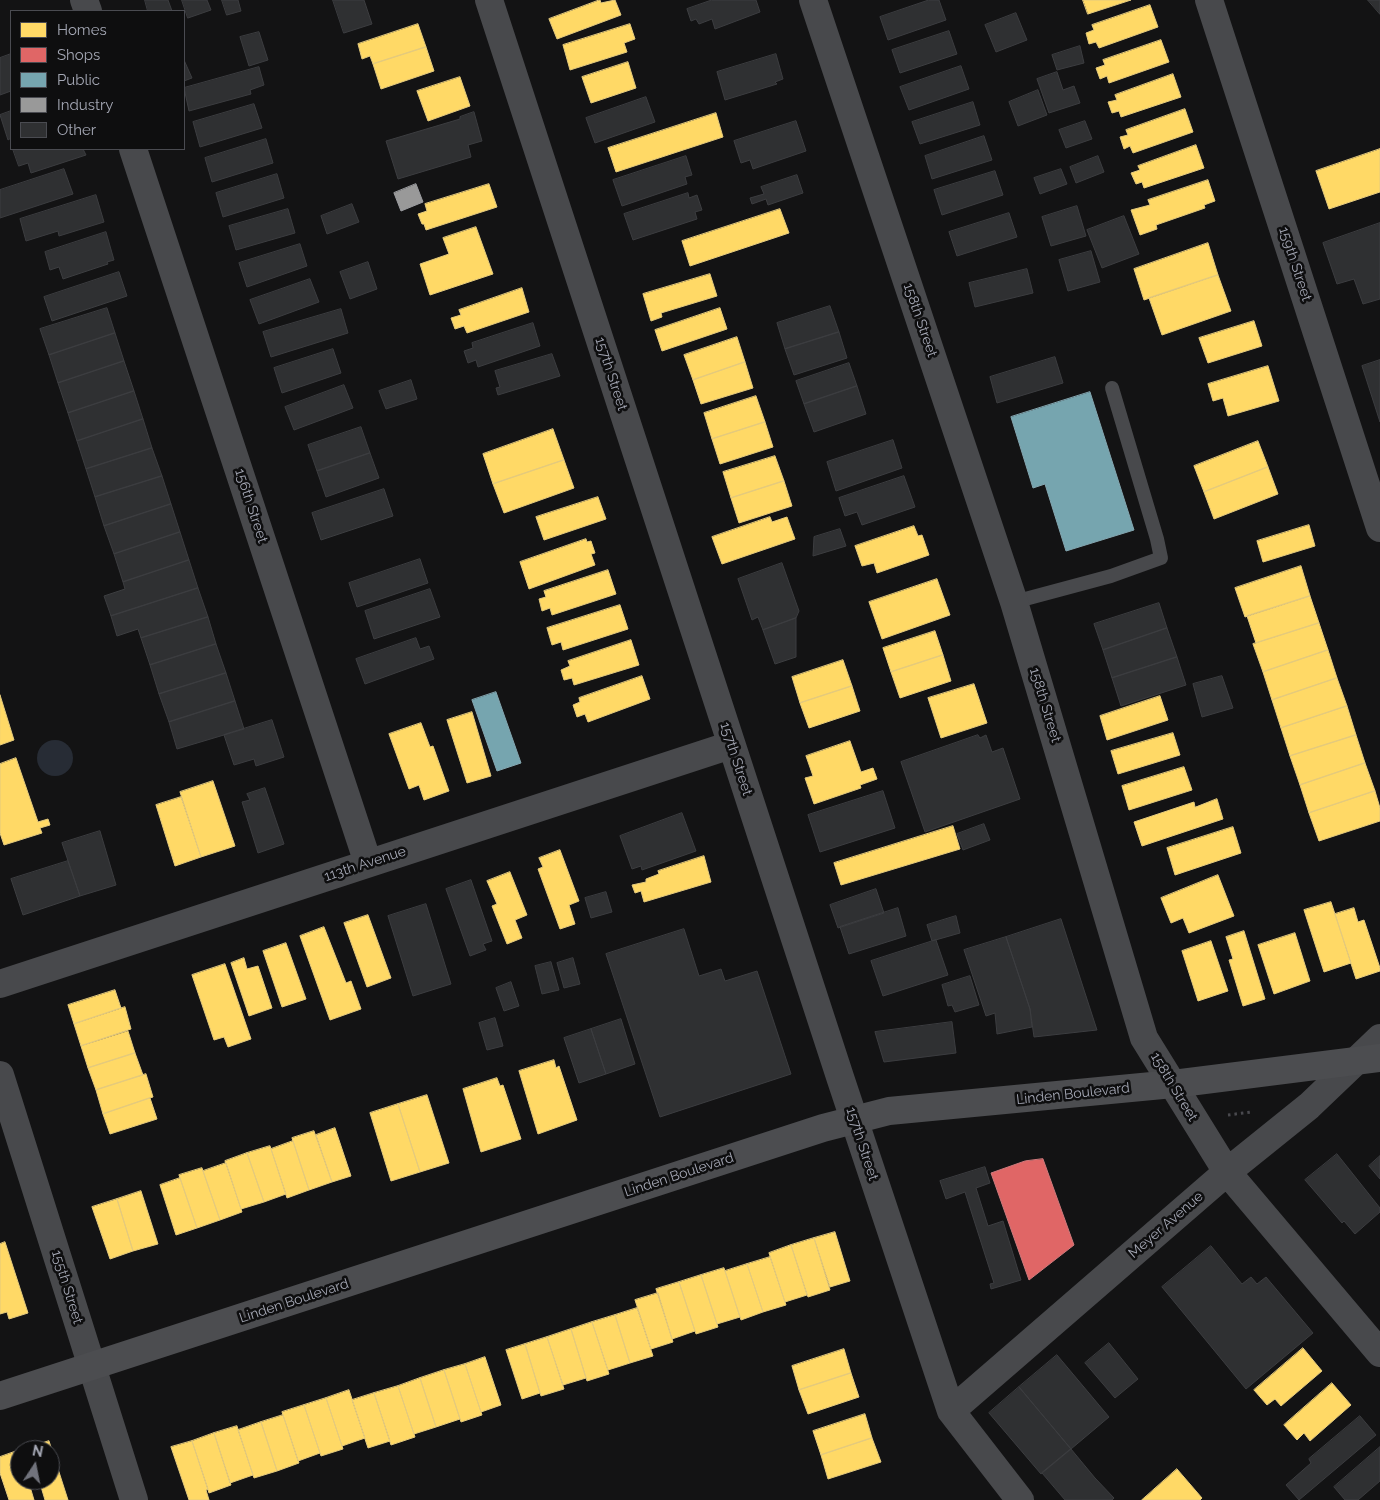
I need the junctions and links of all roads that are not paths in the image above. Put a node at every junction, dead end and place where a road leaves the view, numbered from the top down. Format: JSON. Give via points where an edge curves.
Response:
{"nodes":[{"id":1,"x":489,"y":0,"type":"edge"},
{"id":2,"x":813,"y":0,"type":"edge"},
{"id":3,"x":1209,"y":0,"type":"edge"},
{"id":4,"x":133,"y":150,"type":"edge"},
{"id":5,"x":1112,"y":388,"type":"dead end"},
{"id":6,"x":1380,"y":528,"type":"edge"},
{"id":7,"x":1014,"y":602,"type":"junction"},
{"id":8,"x":731,"y":745,"type":"junction"},
{"id":9,"x":368,"y":863,"type":"junction"},
{"id":10,"x":0,"y":984,"type":"edge"},
{"id":11,"x":1380,"y":1038,"type":"edge"},
{"id":12,"x":1368,"y":1060,"type":"edge"},
{"id":13,"x":0,"y":1075,"type":"edge"},
{"id":14,"x":1173,"y":1084,"type":"junction"},
{"id":15,"x":855,"y":1120,"type":"junction"},
{"id":16,"x":1227,"y":1172,"type":"junction"},
{"id":17,"x":1380,"y":1353,"type":"edge"},
{"id":18,"x":91,"y":1366,"type":"junction"},
{"id":19,"x":0,"y":1396,"type":"edge"},
{"id":20,"x":951,"y":1411,"type":"junction"},
{"id":21,"x":134,"y":1500,"type":"edge"},
{"id":22,"x":1020,"y":1500,"type":"edge"}],
"edges":[{"from":1,"to":8,"type":"street","name":"157th Street"},
{"from":2,"to":7,"type":"street","name":"158th Street"},
{"from":3,"to":6,"type":"street","name":"159th Street"},
{"from":4,"to":9,"type":"street","name":"156th Street"},
{"from":5,"to":7,"type":"lane","via":[[1160,558],[1111,576]]},
{"from":7,"to":14,"type":"street","name":"158th Street","via":[[1144,1038]]},
{"from":8,"to":9,"type":"street","name":"113th Avenue"},
{"from":8,"to":15,"type":"street","name":"157th Street"},
{"from":9,"to":10,"type":"street","name":"113th Avenue"},
{"from":11,"to":12,"type":"street","name":"Meyer Avenue"},
{"from":12,"to":14,"type":"main road","name":"Linden Boulevard"},
{"from":12,"to":16,"type":"street","name":"Meyer Avenue"},
{"from":13,"to":18,"type":"street","name":"155th Street"},
{"from":14,"to":15,"type":"main road","name":"Linden Boulevard","via":[[889,1111]]},
{"from":14,"to":16,"type":"street","name":"158th Street"},
{"from":15,"to":18,"type":"main road","name":"Linden Boulevard"},
{"from":15,"to":20,"type":"street","name":"157th Street"},
{"from":16,"to":17,"type":"street","name":"158th Street"},
{"from":16,"to":20,"type":"street","name":"Meyer Avenue"},
{"from":18,"to":19,"type":"main road","name":"Linden Boulevard"},
{"from":18,"to":21,"type":"street","name":"155th Street"},
{"from":20,"to":22,"type":"street","name":"157th Street"}]}
